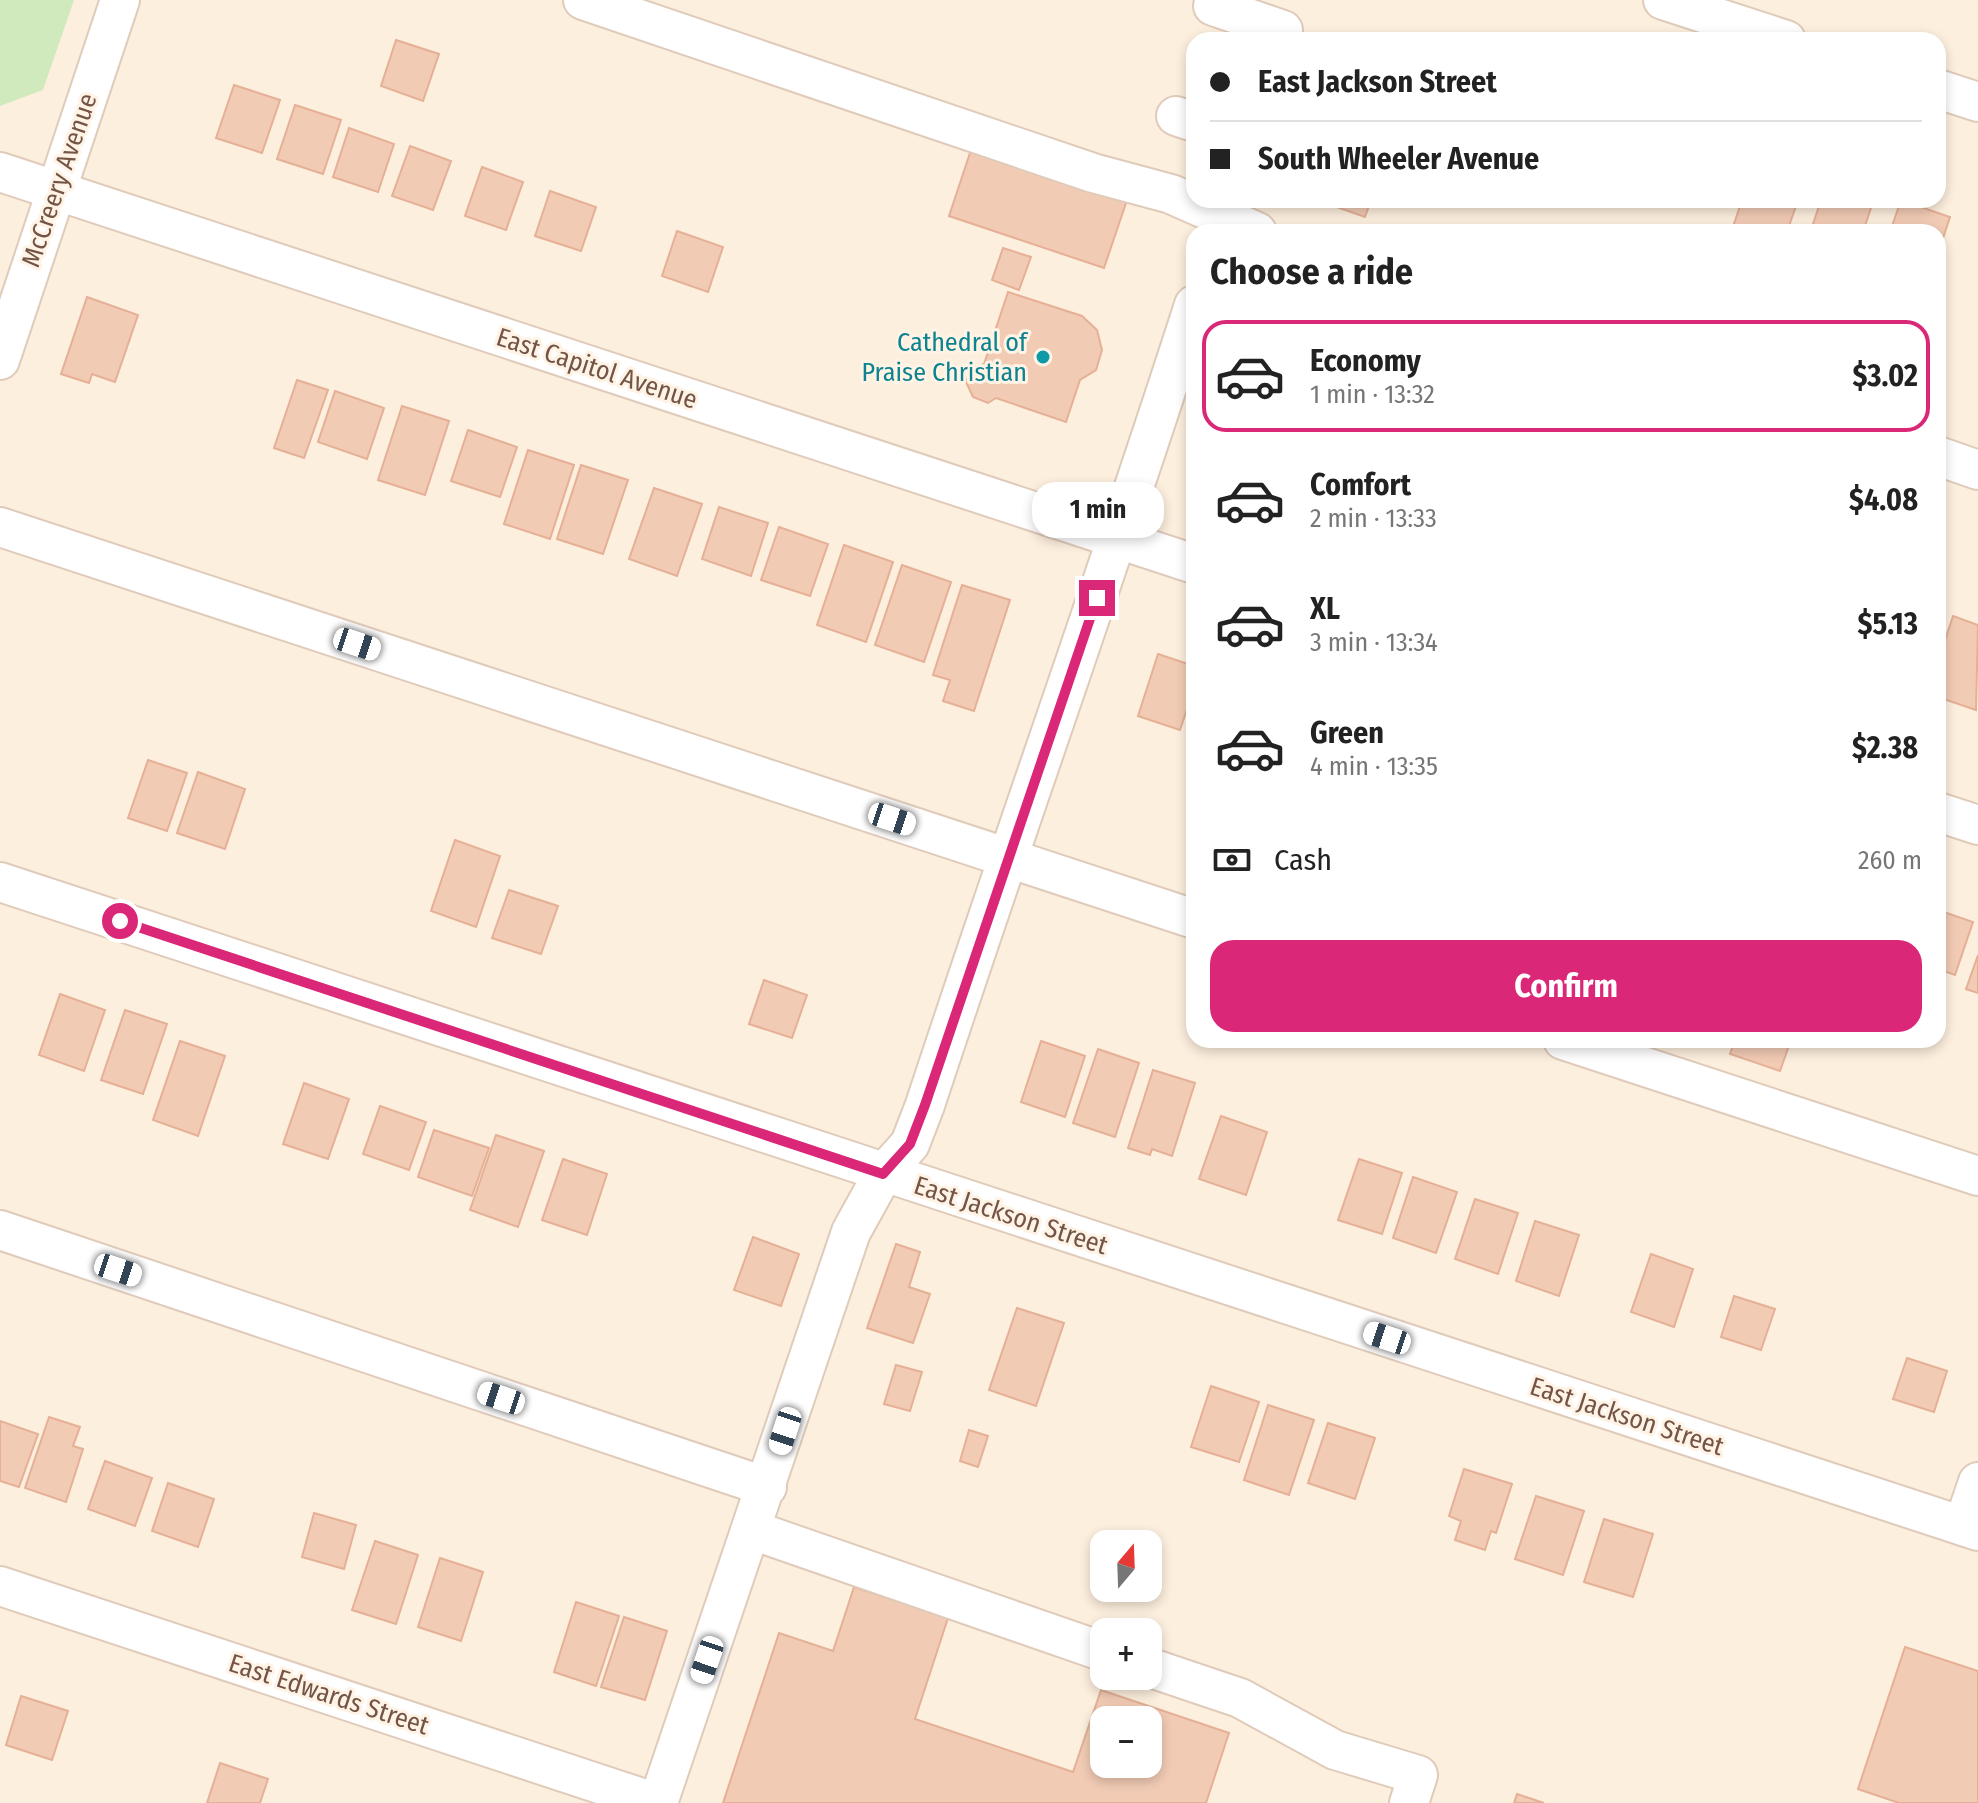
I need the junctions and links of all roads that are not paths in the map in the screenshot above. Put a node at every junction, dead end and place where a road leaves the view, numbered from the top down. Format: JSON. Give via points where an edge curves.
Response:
{"nodes":[{"id":1,"x":120,"y":0,"type":"edge"},
{"id":2,"x":583,"y":0,"type":"edge"},
{"id":3,"x":1663,"y":0,"type":"edge"},
{"id":4,"x":1213,"y":6,"type":"dead end"},
{"id":5,"x":1285,"y":23,"type":"edge"},
{"id":6,"x":1761,"y":32,"type":"edge"},
{"id":7,"x":1946,"y":92,"type":"edge"},
{"id":8,"x":1978,"y":102,"type":"edge"},
{"id":9,"x":0,"y":172,"type":"edge"},
{"id":10,"x":55,"y":190,"type":"junction"},
{"id":11,"x":1186,"y":201,"type":"edge"},
{"id":12,"x":1202,"y":208,"type":"edge"},
{"id":13,"x":1222,"y":217,"type":"edge"},
{"id":14,"x":1186,"y":330,"type":"edge"},
{"id":15,"x":0,"y":360,"type":"edge"},
{"id":16,"x":1946,"y":459,"type":"edge"},
{"id":17,"x":1978,"y":470,"type":"edge"},
{"id":18,"x":0,"y":527,"type":"edge"},
{"id":19,"x":1118,"y":539,"type":"junction"},
{"id":20,"x":1186,"y":561,"type":"edge"},
{"id":21,"x":1946,"y":815,"type":"edge"},
{"id":22,"x":1978,"y":825,"type":"edge"},
{"id":23,"x":1006,"y":857,"type":"junction"},
{"id":24,"x":0,"y":882,"type":"edge"},
{"id":25,"x":1186,"y":916,"type":"edge"},
{"id":26,"x":1587,"y":1048,"type":"edge"},
{"id":27,"x":883,"y":1174,"type":"junction"},
{"id":28,"x":1978,"y":1176,"type":"edge"},
{"id":29,"x":0,"y":1230,"type":"edge"},
{"id":30,"x":1978,"y":1482,"type":"edge"},
{"id":31,"x":767,"y":1487,"type":"junction"},
{"id":32,"x":1970,"y":1528,"type":"edge"},
{"id":33,"x":752,"y":1530,"type":"junction"},
{"id":34,"x":0,"y":1586,"type":"edge"},
{"id":35,"x":1090,"y":1647,"type":"edge"},
{"id":36,"x":1162,"y":1672,"type":"edge"},
{"id":37,"x":658,"y":1803,"type":"edge"},
{"id":38,"x":1409,"y":1803,"type":"edge"}],
"edges":[{"from":1,"to":10,"type":"street","name":"McCreery Avenue"},
{"from":2,"to":11,"type":"street"},
{"from":3,"to":6,"type":"street"},
{"from":4,"to":5,"type":"street"},
{"from":7,"to":8,"type":"street"},
{"from":9,"to":10,"type":"street","name":"East Capitol Avenue"},
{"from":10,"to":15,"type":"street","name":"McCreery Avenue"},
{"from":10,"to":19,"type":"street","name":"East Capitol Avenue"},
{"from":12,"to":13,"type":"street"},
{"from":14,"to":19,"type":"street"},
{"from":16,"to":17,"type":"street"},
{"from":18,"to":23,"type":"street"},
{"from":19,"to":20,"type":"street","name":"East Capitol Avenue"},
{"from":19,"to":23,"type":"street"},
{"from":21,"to":22,"type":"street"},
{"from":23,"to":25,"type":"street"},
{"from":23,"to":27,"type":"street","via":[[920,1119],[910,1144]]},
{"from":24,"to":27,"type":"street","name":"East Jackson Street"},
{"from":26,"to":28,"type":"street"},
{"from":27,"to":31,"type":"street","via":[[851,1232]]},
{"from":27,"to":32,"type":"street","name":"East Jackson Street"},
{"from":29,"to":31,"type":"street"},
{"from":30,"to":32,"type":"street"},
{"from":31,"to":33,"type":"street"},
{"from":33,"to":35,"type":"street"},
{"from":33,"to":37,"type":"street"},
{"from":34,"to":37,"type":"street","name":"East Edwards Street"},
{"from":36,"to":38,"type":"street","via":[[1240,1698],[1335,1750],[1418,1775]]}]}
